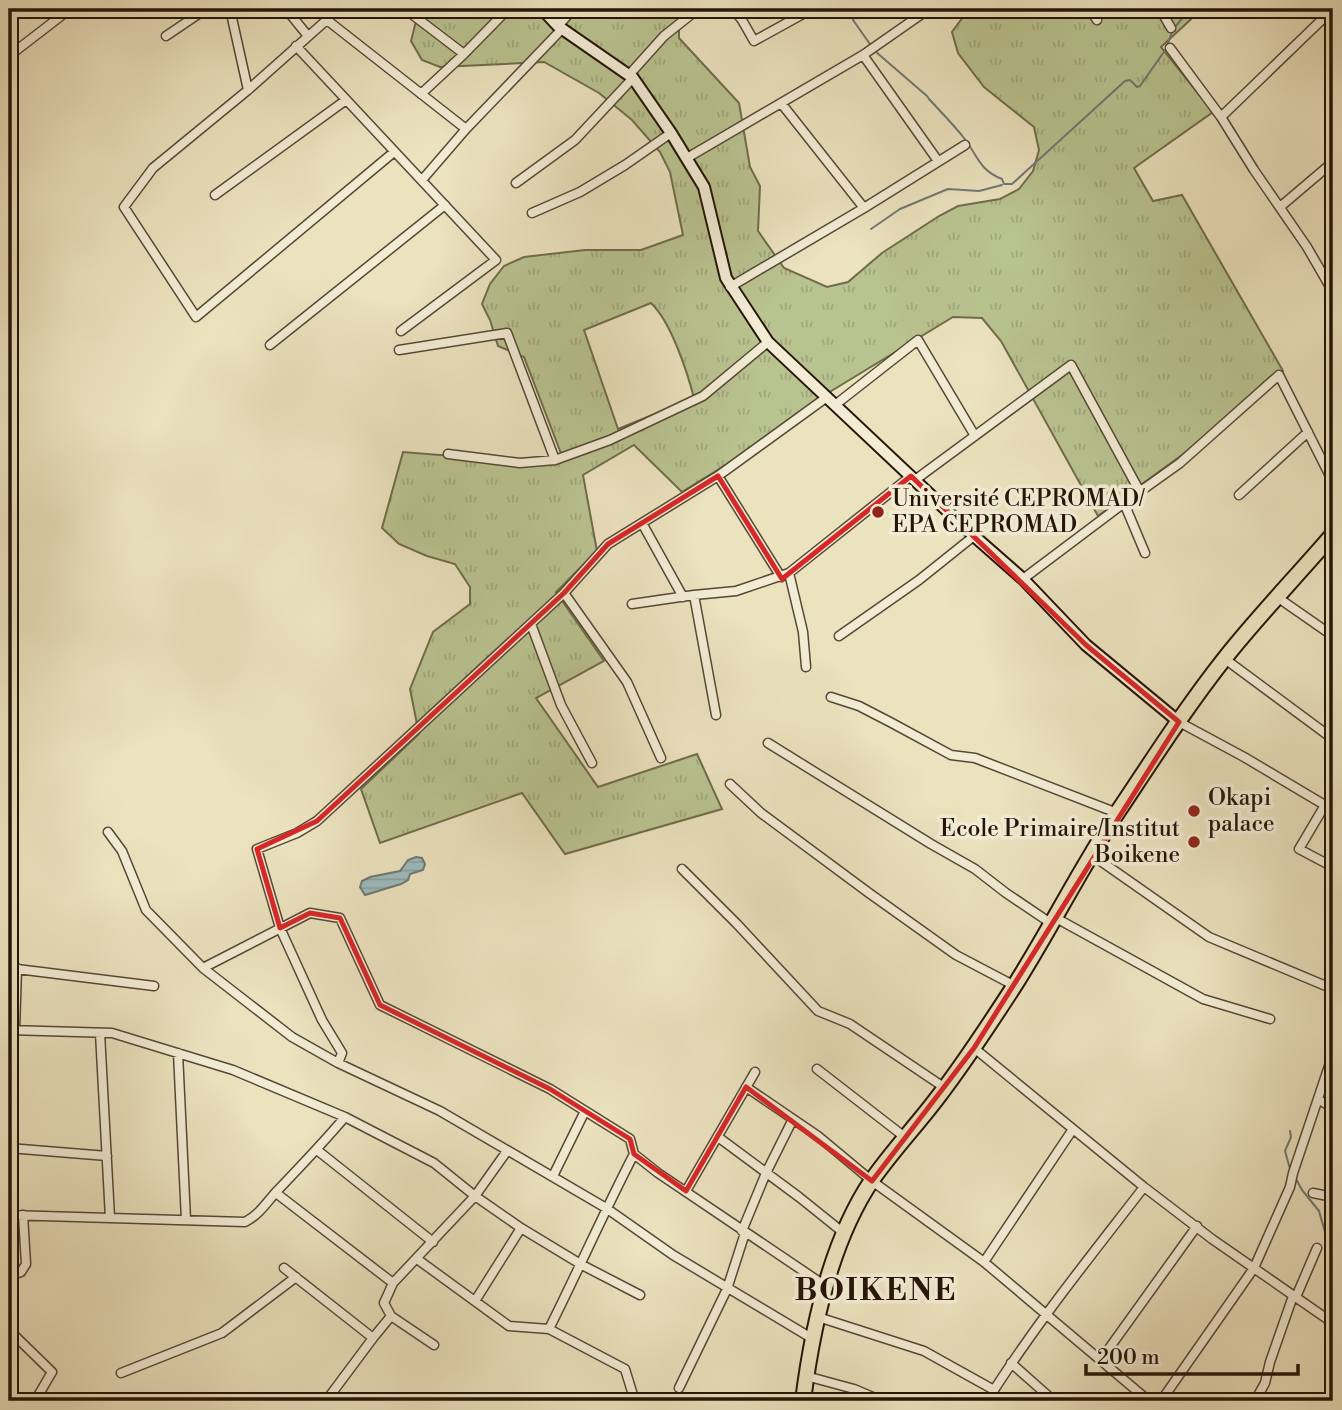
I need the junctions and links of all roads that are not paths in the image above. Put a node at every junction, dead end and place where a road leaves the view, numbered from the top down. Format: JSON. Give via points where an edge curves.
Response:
{"nodes":[{"id":1,"x":70,"y":9,"type":"edge"},
{"id":2,"x":206,"y":9,"type":"edge"},
{"id":3,"x":230,"y":9,"type":"edge"},
{"id":4,"x":286,"y":9,"type":"edge"},
{"id":5,"x":339,"y":9,"type":"edge"},
{"id":6,"x":405,"y":9,"type":"edge"},
{"id":7,"x":508,"y":9,"type":"edge"},
{"id":8,"x":542,"y":9,"type":"edge"},
{"id":9,"x":573,"y":9,"type":"edge"},
{"id":10,"x":698,"y":9,"type":"edge"},
{"id":11,"x":733,"y":9,"type":"edge"},
{"id":12,"x":811,"y":9,"type":"edge"},
{"id":13,"x":929,"y":9,"type":"edge"},
{"id":14,"x":1090,"y":9,"type":"edge"},
{"id":15,"x":1160,"y":9,"type":"edge"},
{"id":16,"x":1332,"y":9,"type":"edge"},
{"id":17,"x":327,"y":20,"type":"junction"},
{"id":18,"x":1097,"y":20,"type":"dead end"},
{"id":19,"x":560,"y":28,"type":"junction"},
{"id":20,"x":1171,"y":28,"type":"dead end"},
{"id":21,"x":166,"y":36,"type":"dead end"},
{"id":22,"x":308,"y":36,"type":"junction"},
{"id":23,"x":296,"y":46,"type":"junction"},
{"id":24,"x":1170,"y":48,"type":"dead end"},
{"id":25,"x":464,"y":54,"type":"junction"},
{"id":26,"x":863,"y":55,"type":"junction"},
{"id":27,"x":9,"y":57,"type":"edge"},
{"id":28,"x":631,"y":76,"type":"junction"},
{"id":29,"x":248,"y":90,"type":"junction"},
{"id":30,"x":421,"y":93,"type":"junction"},
{"id":31,"x":346,"y":100,"type":"junction"},
{"id":32,"x":781,"y":103,"type":"junction"},
{"id":33,"x":1221,"y":117,"type":"junction"},
{"id":34,"x":466,"y":129,"type":"junction"},
{"id":35,"x":671,"y":133,"type":"junction"},
{"id":36,"x":965,"y":145,"type":"dead end"},
{"id":37,"x":394,"y":152,"type":"junction"},
{"id":38,"x":687,"y":158,"type":"junction"},
{"id":39,"x":938,"y":161,"type":"junction"},
{"id":40,"x":1333,"y":162,"type":"edge"},
{"id":41,"x":422,"y":180,"type":"junction"},
{"id":42,"x":516,"y":183,"type":"dead end"},
{"id":43,"x":215,"y":195,"type":"dead end"},
{"id":44,"x":445,"y":205,"type":"junction"},
{"id":45,"x":1280,"y":207,"type":"junction"},
{"id":46,"x":864,"y":208,"type":"junction"},
{"id":47,"x":532,"y":213,"type":"dead end"},
{"id":48,"x":730,"y":287,"type":"junction"},
{"id":49,"x":1333,"y":292,"type":"edge"},
{"id":50,"x":401,"y":331,"type":"dead end"},
{"id":51,"x":768,"y":342,"type":"junction"},
{"id":52,"x":270,"y":345,"type":"dead end"},
{"id":53,"x":399,"y":350,"type":"dead end"},
{"id":54,"x":831,"y":401,"type":"junction"},
{"id":55,"x":1308,"y":432,"type":"junction"},
{"id":56,"x":975,"y":436,"type":"junction"},
{"id":57,"x":448,"y":454,"type":"dead end"},
{"id":58,"x":555,"y":460,"type":"junction"},
{"id":59,"x":718,"y":476,"type":"junction"},
{"id":60,"x":913,"y":478,"type":"junction"},
{"id":61,"x":1333,"y":482,"type":"edge"},
{"id":62,"x":1140,"y":492,"type":"junction"},
{"id":63,"x":1239,"y":495,"type":"dead end"},
{"id":64,"x":1124,"y":503,"type":"junction"},
{"id":65,"x":642,"y":523,"type":"junction"},
{"id":66,"x":1333,"y":534,"type":"edge"},
{"id":67,"x":974,"y":536,"type":"junction"},
{"id":68,"x":1145,"y":553,"type":"dead end"},
{"id":69,"x":785,"y":575,"type":"junction"},
{"id":70,"x":1023,"y":579,"type":"junction"},
{"id":71,"x":564,"y":593,"type":"junction"},
{"id":72,"x":694,"y":595,"type":"junction"},
{"id":73,"x":683,"y":597,"type":"junction"},
{"id":74,"x":1277,"y":597,"type":"junction"},
{"id":75,"x":632,"y":604,"type":"dead end"},
{"id":76,"x":531,"y":624,"type":"junction"},
{"id":77,"x":839,"y":636,"type":"dead end"},
{"id":78,"x":1333,"y":636,"type":"edge"},
{"id":79,"x":1225,"y":659,"type":"junction"},
{"id":80,"x":806,"y":667,"type":"dead end"},
{"id":81,"x":831,"y":697,"type":"dead end"},
{"id":82,"x":716,"y":715,"type":"dead end"},
{"id":83,"x":1179,"y":722,"type":"junction"},
{"id":84,"x":1333,"y":739,"type":"edge"},
{"id":85,"x":768,"y":743,"type":"dead end"},
{"id":86,"x":661,"y":758,"type":"dead end"},
{"id":87,"x":592,"y":763,"type":"dead end"},
{"id":88,"x":730,"y":784,"type":"dead end"},
{"id":89,"x":1329,"y":808,"type":"edge"},
{"id":90,"x":1117,"y":813,"type":"junction"},
{"id":91,"x":107,"y":832,"type":"dead end"},
{"id":92,"x":1092,"y":855,"type":"junction"},
{"id":93,"x":1333,"y":867,"type":"edge"},
{"id":94,"x":682,"y":869,"type":"dead end"},
{"id":95,"x":1054,"y":921,"type":"junction"},
{"id":96,"x":280,"y":928,"type":"junction"},
{"id":97,"x":13,"y":968,"type":"edge"},
{"id":98,"x":203,"y":968,"type":"junction"},
{"id":99,"x":154,"y":986,"type":"dead end"},
{"id":100,"x":1015,"y":986,"type":"junction"},
{"id":101,"x":1333,"y":989,"type":"edge"},
{"id":102,"x":1270,"y":1019,"type":"dead end"},
{"id":103,"x":12,"y":1030,"type":"edge"},
{"id":104,"x":100,"y":1033,"type":"junction"},
{"id":105,"x":974,"y":1048,"type":"junction"},
{"id":106,"x":178,"y":1053,"type":"junction"},
{"id":107,"x":1333,"y":1054,"type":"edge"},
{"id":108,"x":338,"y":1063,"type":"junction"},
{"id":109,"x":817,"y":1069,"type":"dead end"},
{"id":110,"x":755,"y":1072,"type":"dead end"},
{"id":111,"x":746,"y":1087,"type":"junction"},
{"id":112,"x":945,"y":1088,"type":"junction"},
{"id":113,"x":1318,"y":1100,"type":"junction"},
{"id":114,"x":1333,"y":1108,"type":"edge"},
{"id":115,"x":585,"y":1111,"type":"junction"},
{"id":116,"x":345,"y":1117,"type":"junction"},
{"id":117,"x":793,"y":1119,"type":"junction"},
{"id":118,"x":1073,"y":1129,"type":"junction"},
{"id":119,"x":718,"y":1137,"type":"junction"},
{"id":120,"x":906,"y":1138,"type":"junction"},
{"id":121,"x":9,"y":1149,"type":"edge"},
{"id":122,"x":317,"y":1150,"type":"junction"},
{"id":123,"x":508,"y":1151,"type":"junction"},
{"id":124,"x":634,"y":1154,"type":"junction"},
{"id":125,"x":107,"y":1156,"type":"junction"},
{"id":126,"x":766,"y":1173,"type":"junction"},
{"id":127,"x":553,"y":1177,"type":"junction"},
{"id":128,"x":872,"y":1181,"type":"junction"},
{"id":129,"x":1144,"y":1187,"type":"junction"},
{"id":130,"x":686,"y":1191,"type":"junction"},
{"id":131,"x":275,"y":1193,"type":"junction"},
{"id":132,"x":1312,"y":1193,"type":"dead end"},
{"id":133,"x":475,"y":1196,"type":"junction"},
{"id":134,"x":1333,"y":1197,"type":"edge"},
{"id":135,"x":606,"y":1208,"type":"junction"},
{"id":136,"x":9,"y":1215,"type":"edge"},
{"id":137,"x":23,"y":1215,"type":"junction"},
{"id":138,"x":110,"y":1218,"type":"junction"},
{"id":139,"x":186,"y":1220,"type":"junction"},
{"id":140,"x":1198,"y":1227,"type":"junction"},
{"id":141,"x":522,"y":1228,"type":"junction"},
{"id":142,"x":744,"y":1232,"type":"junction"},
{"id":143,"x":845,"y":1234,"type":"junction"},
{"id":144,"x":433,"y":1242,"type":"junction"},
{"id":145,"x":1317,"y":1248,"type":"dead end"},
{"id":146,"x":417,"y":1259,"type":"junction"},
{"id":147,"x":984,"y":1262,"type":"junction"},
{"id":148,"x":582,"y":1265,"type":"junction"},
{"id":149,"x":284,"y":1268,"type":"dead end"},
{"id":150,"x":1254,"y":1268,"type":"junction"},
{"id":151,"x":9,"y":1276,"type":"edge"},
{"id":152,"x":296,"y":1278,"type":"junction"},
{"id":153,"x":393,"y":1283,"type":"junction"},
{"id":154,"x":827,"y":1287,"type":"junction"},
{"id":155,"x":727,"y":1289,"type":"junction"},
{"id":156,"x":640,"y":1295,"type":"dead end"},
{"id":157,"x":1294,"y":1296,"type":"junction"},
{"id":158,"x":475,"y":1301,"type":"junction"},
{"id":159,"x":1045,"y":1314,"type":"junction"},
{"id":160,"x":391,"y":1316,"type":"junction"},
{"id":161,"x":818,"y":1317,"type":"junction"},
{"id":162,"x":1333,"y":1323,"type":"edge"},
{"id":163,"x":549,"y":1329,"type":"junction"},
{"id":164,"x":9,"y":1330,"type":"edge"},
{"id":165,"x":373,"y":1338,"type":"junction"},
{"id":166,"x":813,"y":1339,"type":"junction"},
{"id":167,"x":434,"y":1345,"type":"dead end"},
{"id":168,"x":1100,"y":1361,"type":"junction"},
{"id":169,"x":1011,"y":1363,"type":"junction"},
{"id":170,"x":121,"y":1373,"type":"dead end"},
{"id":171,"x":806,"y":1376,"type":"junction"},
{"id":172,"x":679,"y":1388,"type":"dead end"},
{"id":173,"x":994,"y":1390,"type":"junction"},
{"id":174,"x":34,"y":1401,"type":"edge"},
{"id":175,"x":326,"y":1401,"type":"edge"},
{"id":176,"x":631,"y":1401,"type":"edge"},
{"id":177,"x":803,"y":1401,"type":"edge"},
{"id":178,"x":882,"y":1401,"type":"edge"},
{"id":179,"x":987,"y":1401,"type":"edge"},
{"id":180,"x":1054,"y":1401,"type":"edge"},
{"id":181,"x":1149,"y":1401,"type":"edge"},
{"id":182,"x":1161,"y":1401,"type":"edge"},
{"id":183,"x":1255,"y":1401,"type":"edge"}],
"edges":[{"from":1,"to":27,"type":"street"},
{"from":2,"to":21,"type":"street"},
{"from":3,"to":29,"type":"street"},
{"from":4,"to":22,"type":"street"},
{"from":5,"to":17,"type":"street"},
{"from":6,"to":25,"type":"street"},
{"from":7,"to":25,"type":"street"},
{"from":8,"to":19,"type":"street"},
{"from":9,"to":19,"type":"street"},
{"from":10,"to":28,"type":"street","via":[[664,36]]},
{"from":11,"to":12,"type":"street","via":[[754,41]]},
{"from":13,"to":26,"type":"street"},
{"from":14,"to":18,"type":"street"},
{"from":15,"to":20,"type":"street"},
{"from":16,"to":33,"type":"street"},
{"from":17,"to":22,"type":"street"},
{"from":17,"to":30,"type":"street"},
{"from":19,"to":28,"type":"street"},
{"from":19,"to":34,"type":"street"},
{"from":22,"to":23,"type":"street"},
{"from":23,"to":29,"type":"street"},
{"from":23,"to":31,"type":"street"},
{"from":24,"to":33,"type":"street"},
{"from":25,"to":30,"type":"street"},
{"from":26,"to":32,"type":"street"},
{"from":26,"to":39,"type":"street"},
{"from":28,"to":35,"type":"street"},
{"from":28,"to":42,"type":"street","via":[[575,140]]},
{"from":29,"to":37,"type":"street","via":[[153,168],[124,207],[196,317]]},
{"from":30,"to":34,"type":"street"},
{"from":31,"to":37,"type":"street"},
{"from":31,"to":43,"type":"street"},
{"from":32,"to":38,"type":"street"},
{"from":32,"to":46,"type":"street"},
{"from":33,"to":45,"type":"street"},
{"from":34,"to":41,"type":"street"},
{"from":35,"to":38,"type":"street"},
{"from":35,"to":47,"type":"street","via":[[579,192]]},
{"from":36,"to":39,"type":"street"},
{"from":37,"to":41,"type":"street"},
{"from":38,"to":48,"type":"street","via":[[705,187]]},
{"from":39,"to":46,"type":"street"},
{"from":40,"to":45,"type":"street"},
{"from":41,"to":44,"type":"street"},
{"from":44,"to":50,"type":"street","via":[[496,260]]},
{"from":44,"to":52,"type":"street"},
{"from":45,"to":49,"type":"street"},
{"from":46,"to":48,"type":"street"},
{"from":48,"to":51,"type":"street"},
{"from":51,"to":54,"type":"street"},
{"from":51,"to":58,"type":"street","via":[[703,396]]},
{"from":53,"to":58,"type":"street","via":[[507,333]]},
{"from":54,"to":56,"type":"street","via":[[918,340]]},
{"from":54,"to":59,"type":"street"},
{"from":54,"to":60,"type":"street"},
{"from":55,"to":61,"type":"street"},
{"from":55,"to":62,"type":"street","via":[[1279,375],[1180,463]]},
{"from":55,"to":63,"type":"street"},
{"from":56,"to":60,"type":"street"},
{"from":56,"to":62,"type":"street","via":[[1071,365]]},
{"from":57,"to":58,"type":"street","via":[[520,463]]},
{"from":59,"to":65,"type":"street"},
{"from":59,"to":69,"type":"street"},
{"from":60,"to":67,"type":"street"},
{"from":60,"to":69,"type":"street"},
{"from":62,"to":64,"type":"street"},
{"from":64,"to":68,"type":"street"},
{"from":64,"to":70,"type":"street"},
{"from":65,"to":71,"type":"street","via":[[608,544]]},
{"from":65,"to":73,"type":"street"},
{"from":66,"to":74,"type":"highway"},
{"from":67,"to":70,"type":"street"},
{"from":67,"to":77,"type":"street"},
{"from":69,"to":72,"type":"street","via":[[736,591]]},
{"from":69,"to":80,"type":"street","via":[[803,632]]},
{"from":70,"to":83,"type":"street","via":[[1086,645]]},
{"from":71,"to":76,"type":"street"},
{"from":71,"to":86,"type":"street","via":[[627,682]]},
{"from":72,"to":73,"type":"street"},
{"from":72,"to":82,"type":"street"},
{"from":73,"to":75,"type":"street"},
{"from":74,"to":78,"type":"street"},
{"from":74,"to":79,"type":"highway"},
{"from":76,"to":87,"type":"street","via":[[561,705]]},
{"from":76,"to":96,"type":"street","via":[[317,821],[257,849]]},
{"from":79,"to":83,"type":"highway"},
{"from":79,"to":84,"type":"street"},
{"from":81,"to":90,"type":"street","via":[[859,706],[951,755],[975,758]]},
{"from":83,"to":89,"type":"street"},
{"from":83,"to":90,"type":"highway"},
{"from":85,"to":95,"type":"street"},
{"from":88,"to":100,"type":"street","via":[[761,813],[912,924],[956,955]]},
{"from":89,"to":93,"type":"street","via":[[1299,849]]},
{"from":90,"to":92,"type":"highway"},
{"from":91,"to":98,"type":"street","via":[[122,851],[146,910]]},
{"from":92,"to":95,"type":"highway"},
{"from":92,"to":101,"type":"street","via":[[1209,937]]},
{"from":94,"to":112,"type":"street","via":[[818,1011],[850,1024]]},
{"from":95,"to":100,"type":"highway"},
{"from":95,"to":102,"type":"street","via":[[1203,999]]},
{"from":96,"to":98,"type":"street"},
{"from":96,"to":108,"type":"street","via":[[342,1053]]},
{"from":96,"to":115,"type":"street","via":[[310,913],[340,918],[380,1005]]},
{"from":97,"to":99,"type":"street"},
{"from":97,"to":103,"type":"street"},
{"from":98,"to":108,"type":"street","via":[[292,1037]]},
{"from":100,"to":105,"type":"highway"},
{"from":103,"to":104,"type":"street"},
{"from":104,"to":106,"type":"street"},
{"from":104,"to":125,"type":"street"},
{"from":105,"to":112,"type":"highway"},
{"from":105,"to":118,"type":"street"},
{"from":106,"to":116,"type":"street","via":[[233,1070]]},
{"from":106,"to":139,"type":"street"},
{"from":107,"to":113,"type":"street"},
{"from":108,"to":123,"type":"street","via":[[440,1111]]},
{"from":109,"to":120,"type":"street"},
{"from":110,"to":111,"type":"street"},
{"from":111,"to":117,"type":"street"},
{"from":111,"to":119,"type":"street"},
{"from":112,"to":120,"type":"highway"},
{"from":113,"to":114,"type":"street"},
{"from":113,"to":150,"type":"street","via":[[1290,1188]]},
{"from":115,"to":124,"type":"street","via":[[630,1139]]},
{"from":115,"to":127,"type":"street"},
{"from":116,"to":122,"type":"street"},
{"from":116,"to":133,"type":"street","via":[[434,1163]]},
{"from":117,"to":126,"type":"street"},
{"from":117,"to":128,"type":"street"},
{"from":118,"to":129,"type":"street"},
{"from":118,"to":147,"type":"street"},
{"from":119,"to":126,"type":"street"},
{"from":119,"to":130,"type":"street"},
{"from":120,"to":128,"type":"highway"},
{"from":121,"to":125,"type":"street"},
{"from":122,"to":131,"type":"street"},
{"from":122,"to":144,"type":"street"},
{"from":123,"to":127,"type":"street"},
{"from":123,"to":133,"type":"street"},
{"from":124,"to":130,"type":"street"},
{"from":124,"to":135,"type":"street"},
{"from":125,"to":138,"type":"street"},
{"from":126,"to":142,"type":"street"},
{"from":126,"to":143,"type":"street"},
{"from":127,"to":135,"type":"street"},
{"from":128,"to":143,"type":"highway"},
{"from":128,"to":147,"type":"street"},
{"from":129,"to":140,"type":"street"},
{"from":129,"to":159,"type":"street"},
{"from":130,"to":142,"type":"street"},
{"from":131,"to":139,"type":"street","via":[[245,1222]]},
{"from":131,"to":153,"type":"street"},
{"from":132,"to":134,"type":"street"},
{"from":133,"to":141,"type":"street"},
{"from":133,"to":144,"type":"street"},
{"from":135,"to":148,"type":"street"},
{"from":135,"to":155,"type":"street"},
{"from":136,"to":137,"type":"street"},
{"from":137,"to":138,"type":"street"},
{"from":137,"to":151,"type":"street","via":[[26,1264],[21,1272]]},
{"from":138,"to":139,"type":"street"},
{"from":140,"to":150,"type":"street"},
{"from":140,"to":168,"type":"street"},
{"from":141,"to":148,"type":"street"},
{"from":141,"to":158,"type":"street"},
{"from":142,"to":154,"type":"street"},
{"from":142,"to":155,"type":"street"},
{"from":143,"to":154,"type":"highway"},
{"from":144,"to":146,"type":"street"},
{"from":145,"to":157,"type":"street"},
{"from":146,"to":153,"type":"street"},
{"from":146,"to":158,"type":"street"},
{"from":147,"to":159,"type":"street"},
{"from":148,"to":156,"type":"street"},
{"from":148,"to":163,"type":"street"},
{"from":149,"to":152,"type":"street"},
{"from":150,"to":157,"type":"street"},
{"from":150,"to":182,"type":"street"},
{"from":152,"to":165,"type":"street"},
{"from":152,"to":170,"type":"street","via":[[222,1333]]},
{"from":153,"to":160,"type":"street","via":[[384,1304]]},
{"from":154,"to":161,"type":"highway"},
{"from":155,"to":166,"type":"street"},
{"from":155,"to":172,"type":"street"},
{"from":157,"to":162,"type":"street"},
{"from":157,"to":183,"type":"street"},
{"from":158,"to":163,"type":"street","via":[[509,1326]]},
{"from":159,"to":168,"type":"street"},
{"from":159,"to":169,"type":"street"},
{"from":160,"to":165,"type":"street"},
{"from":160,"to":167,"type":"street"},
{"from":161,"to":166,"type":"highway"},
{"from":161,"to":173,"type":"street","via":[[924,1351]]},
{"from":163,"to":176,"type":"street","via":[[625,1369]]},
{"from":164,"to":174,"type":"street","via":[[52,1372]]},
{"from":165,"to":175,"type":"street"},
{"from":166,"to":171,"type":"highway"},
{"from":168,"to":181,"type":"street"},
{"from":169,"to":173,"type":"street"},
{"from":169,"to":180,"type":"street"},
{"from":171,"to":177,"type":"highway"},
{"from":171,"to":178,"type":"street"},
{"from":173,"to":179,"type":"street"}]}
